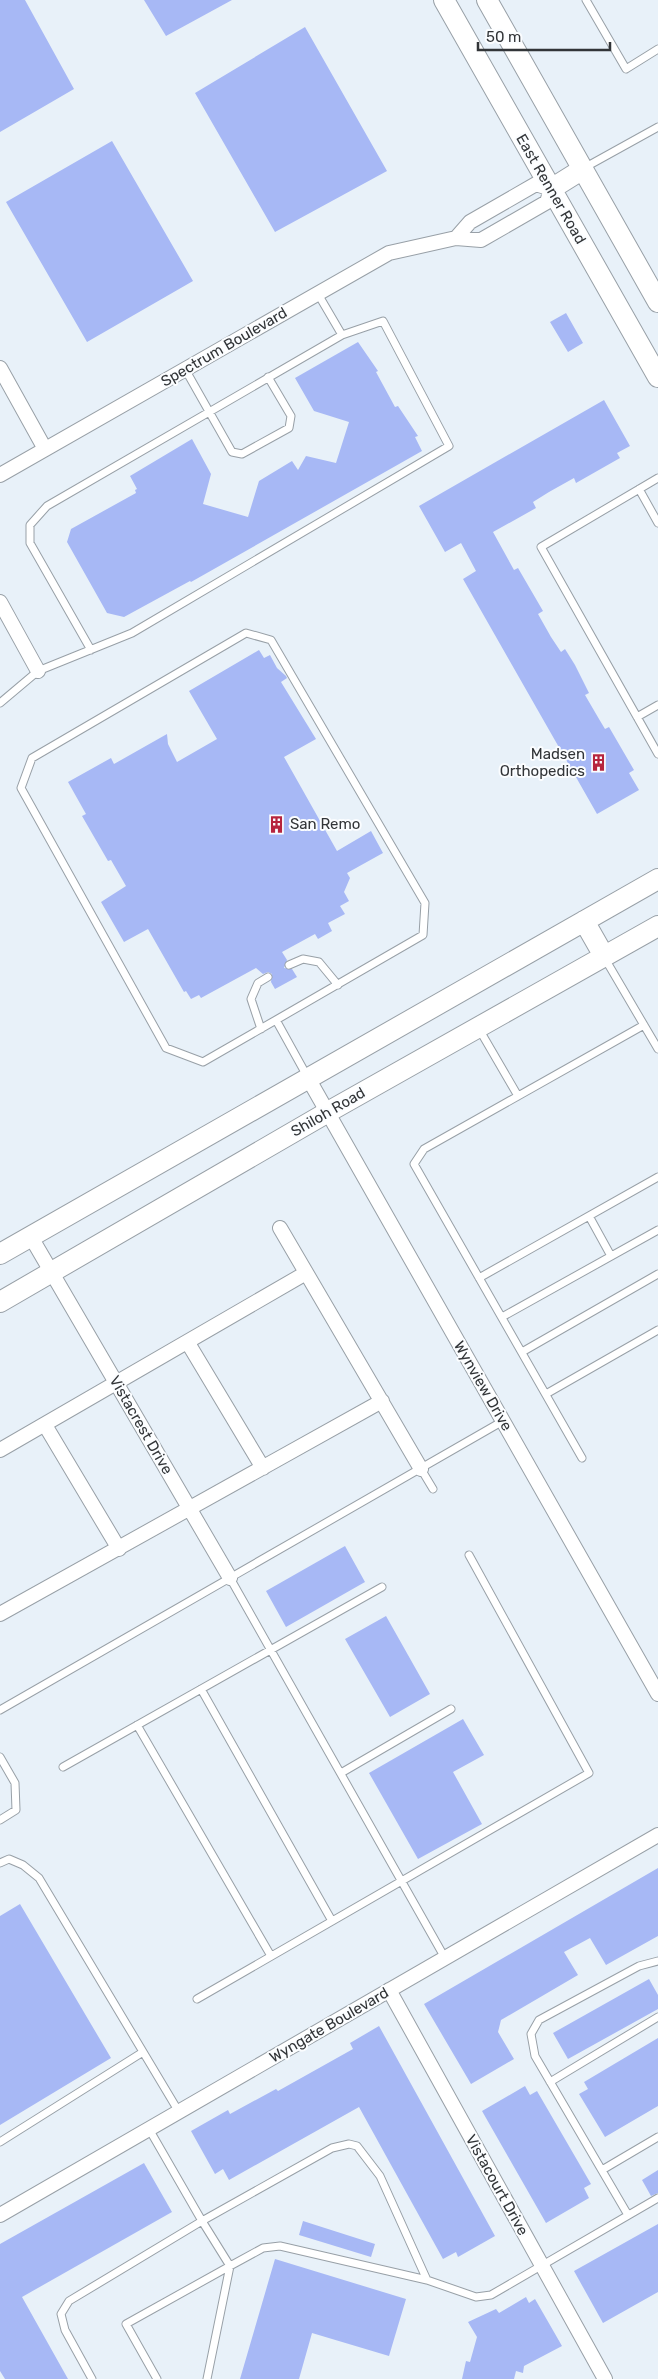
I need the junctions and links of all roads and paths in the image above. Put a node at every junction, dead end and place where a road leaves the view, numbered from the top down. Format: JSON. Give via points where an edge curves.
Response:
{"nodes":[{"id":1,"x":444,"y":0,"type":"edge"},
{"id":2,"x":487,"y":0,"type":"edge"},
{"id":3,"x":586,"y":0,"type":"edge"},
{"id":4,"x":658,"y":49,"type":"edge"},
{"id":5,"x":658,"y":128,"type":"edge"},
{"id":6,"x":583,"y":169,"type":"junction"},
{"id":7,"x":551,"y":189,"type":"junction"},
{"id":8,"x":456,"y":238,"type":"junction"},
{"id":9,"x":318,"y":294,"type":"junction"},
{"id":10,"x":658,"y":302,"type":"edge"},
{"id":11,"x":342,"y":335,"type":"junction"},
{"id":12,"x":0,"y":368,"type":"edge"},
{"id":13,"x":185,"y":369,"type":"junction"},
{"id":14,"x":268,"y":377,"type":"junction"},
{"id":15,"x":658,"y":377,"type":"edge"},
{"id":16,"x":209,"y":412,"type":"junction"},
{"id":17,"x":45,"y":450,"type":"junction"},
{"id":18,"x":0,"y":475,"type":"edge"},
{"id":19,"x":658,"y":478,"type":"edge"},
{"id":20,"x":639,"y":489,"type":"junction"},
{"id":21,"x":658,"y":523,"type":"edge"},
{"id":22,"x":0,"y":602,"type":"edge"},
{"id":23,"x":91,"y":650,"type":"junction"},
{"id":24,"x":38,"y":671,"type":"junction"},
{"id":25,"x":0,"y":704,"type":"edge"},
{"id":26,"x":658,"y":705,"type":"edge"},
{"id":27,"x":636,"y":717,"type":"junction"},
{"id":28,"x":658,"y":754,"type":"edge"},
{"id":29,"x":658,"y":879,"type":"edge"},
{"id":30,"x":584,"y":921,"type":"junction"},
{"id":31,"x":658,"y":926,"type":"edge"},
{"id":32,"x":604,"y":956,"type":"junction"},
{"id":33,"x":289,"y":966,"type":"dead end"},
{"id":34,"x":268,"y":977,"type":"dead end"},
{"id":35,"x":338,"y":985,"type":"junction"},
{"id":36,"x":276,"y":1020,"type":"junction"},
{"id":37,"x":644,"y":1025,"type":"junction"},
{"id":38,"x":478,"y":1027,"type":"junction"},
{"id":39,"x":261,"y":1029,"type":"junction"},
{"id":40,"x":658,"y":1030,"type":"edge"},
{"id":41,"x":650,"y":1034,"type":"junction"},
{"id":42,"x":658,"y":1050,"type":"edge"},
{"id":43,"x":308,"y":1078,"type":"junction"},
{"id":44,"x":518,"y":1096,"type":"junction"},
{"id":45,"x":328,"y":1112,"type":"junction"},
{"id":46,"x":658,"y":1178,"type":"edge"},
{"id":47,"x":589,"y":1216,"type":"junction"},
{"id":48,"x":280,"y":1228,"type":"dead end"},
{"id":49,"x":658,"y":1230,"type":"edge"},
{"id":50,"x":31,"y":1237,"type":"junction"},
{"id":51,"x":0,"y":1254,"type":"edge"},
{"id":52,"x":611,"y":1256,"type":"junction"},
{"id":53,"x":52,"y":1273,"type":"junction"},
{"id":54,"x":306,"y":1273,"type":"junction"},
{"id":55,"x":658,"y":1274,"type":"edge"},
{"id":56,"x":479,"y":1278,"type":"junction"},
{"id":57,"x":0,"y":1302,"type":"edge"},
{"id":58,"x":502,"y":1317,"type":"junction"},
{"id":59,"x":658,"y":1330,"type":"edge"},
{"id":60,"x":188,"y":1343,"type":"junction"},
{"id":61,"x":522,"y":1352,"type":"junction"},
{"id":62,"x":117,"y":1384,"type":"junction"},
{"id":63,"x":546,"y":1394,"type":"junction"},
{"id":64,"x":382,"y":1401,"type":"junction"},
{"id":65,"x":503,"y":1422,"type":"junction"},
{"id":66,"x":45,"y":1425,"type":"junction"},
{"id":67,"x":0,"y":1450,"type":"edge"},
{"id":68,"x":582,"y":1458,"type":"dead end"},
{"id":69,"x":263,"y":1468,"type":"junction"},
{"id":70,"x":421,"y":1469,"type":"junction"},
{"id":71,"x":432,"y":1489,"type":"dead end"},
{"id":72,"x":190,"y":1509,"type":"junction"},
{"id":73,"x":118,"y":1549,"type":"junction"},
{"id":74,"x":469,"y":1555,"type":"dead end"},
{"id":75,"x":230,"y":1578,"type":"junction"},
{"id":76,"x":382,"y":1587,"type":"dead end"},
{"id":77,"x":0,"y":1614,"type":"edge"},
{"id":78,"x":271,"y":1649,"type":"junction"},
{"id":79,"x":201,"y":1689,"type":"junction"},
{"id":80,"x":658,"y":1694,"type":"edge"},
{"id":81,"x":451,"y":1709,"type":"dead end"},
{"id":82,"x":0,"y":1710,"type":"edge"},
{"id":83,"x":137,"y":1725,"type":"junction"},
{"id":84,"x":0,"y":1757,"type":"edge"},
{"id":85,"x":63,"y":1766,"type":"dead end"},
{"id":86,"x":341,"y":1773,"type":"junction"},
{"id":87,"x":0,"y":1820,"type":"edge"},
{"id":88,"x":658,"y":1835,"type":"edge"},
{"id":89,"x":0,"y":1863,"type":"edge"},
{"id":90,"x":402,"y":1881,"type":"junction"},
{"id":91,"x":332,"y":1921,"type":"junction"},
{"id":92,"x":271,"y":1956,"type":"junction"},
{"id":93,"x":445,"y":1958,"type":"junction"},
{"id":94,"x":658,"y":1961,"type":"edge"},
{"id":95,"x":389,"y":1990,"type":"junction"},
{"id":96,"x":197,"y":1999,"type":"dead end"},
{"id":97,"x":658,"y":2017,"type":"edge"},
{"id":98,"x":143,"y":2052,"type":"junction"},
{"id":99,"x":550,"y":2082,"type":"junction"},
{"id":100,"x":179,"y":2112,"type":"junction"},
{"id":101,"x":149,"y":2129,"type":"junction"},
{"id":102,"x":658,"y":2137,"type":"edge"},
{"id":103,"x":0,"y":2142,"type":"edge"},
{"id":104,"x":602,"y":2170,"type":"junction"},
{"id":105,"x":658,"y":2198,"type":"edge"},
{"id":106,"x":0,"y":2215,"type":"edge"},
{"id":107,"x":628,"y":2215,"type":"junction"},
{"id":108,"x":202,"y":2221,"type":"junction"},
{"id":109,"x":542,"y":2265,"type":"junction"},
{"id":110,"x":230,"y":2266,"type":"junction"},
{"id":111,"x":427,"y":2280,"type":"junction"},
{"id":112,"x":92,"y":2379,"type":"edge"},
{"id":113,"x":157,"y":2379,"type":"edge"},
{"id":114,"x":207,"y":2379,"type":"edge"},
{"id":115,"x":605,"y":2379,"type":"edge"}],
"edges":[{"from":1,"to":7,"type":"main road","name":"East Renner Road"},
{"from":2,"to":6,"type":"main road"},
{"from":3,"to":4,"type":"lane","via":[[626,68]]},
{"from":5,"to":6,"type":"lane"},
{"from":6,"to":7,"type":"main road"},
{"from":6,"to":10,"type":"main road"},
{"from":7,"to":8,"type":"street","via":[[536,184],[470,222]]},
{"from":7,"to":8,"type":"street","name":"Spectrum Boulevard","via":[[547,202],[481,240]]},
{"from":7,"to":15,"type":"main road","name":"East Renner Road"},
{"from":8,"to":9,"type":"street","name":"Spectrum Boulevard","via":[[389,253]]},
{"from":9,"to":11,"type":"lane"},
{"from":9,"to":13,"type":"street","name":"Spectrum Boulevard"},
{"from":11,"to":14,"type":"lane"},
{"from":11,"to":23,"type":"lane","via":[[383,321],[449,446],[132,632]]},
{"from":12,"to":17,"type":"street"},
{"from":13,"to":16,"type":"lane"},
{"from":13,"to":17,"type":"street","name":"Spectrum Boulevard"},
{"from":14,"to":16,"type":"lane"},
{"from":14,"to":16,"type":"lane","via":[[291,416],[289,428],[242,454],[232,452]]},
{"from":16,"to":23,"type":"lane","via":[[47,506],[30,525],[30,543]]},
{"from":17,"to":18,"type":"street","name":"Spectrum Boulevard"},
{"from":19,"to":20,"type":"lane"},
{"from":20,"to":21,"type":"lane"},
{"from":20,"to":27,"type":"lane","via":[[541,547]]},
{"from":22,"to":24,"type":"street"},
{"from":23,"to":24,"type":"lane"},
{"from":24,"to":25,"type":"lane"},
{"from":26,"to":27,"type":"lane"},
{"from":27,"to":28,"type":"lane"},
{"from":29,"to":30,"type":"main road"},
{"from":30,"to":32,"type":"main road"},
{"from":30,"to":43,"type":"main road"},
{"from":31,"to":32,"type":"main road","name":"Shiloh Road"},
{"from":32,"to":37,"type":"lane"},
{"from":32,"to":38,"type":"main road","name":"Shiloh Road"},
{"from":33,"to":35,"type":"lane","via":[[302,959],[319,962]]},
{"from":34,"to":39,"type":"lane","via":[[258,983],[251,999]]},
{"from":35,"to":36,"type":"lane"},
{"from":35,"to":39,"type":"lane","via":[[423,935],[425,903],[270,640],[246,634],[32,758],[20,788],[166,1048],[203,1062]]},
{"from":36,"to":39,"type":"lane"},
{"from":36,"to":43,"type":"lane"},
{"from":37,"to":41,"type":"lane"},
{"from":37,"to":44,"type":"lane"},
{"from":38,"to":44,"type":"lane"},
{"from":38,"to":45,"type":"main road","name":"Shiloh Road"},
{"from":40,"to":41,"type":"lane"},
{"from":41,"to":42,"type":"lane"},
{"from":43,"to":45,"type":"street","name":"Wynview Drive"},
{"from":43,"to":50,"type":"main road"},
{"from":44,"to":56,"type":"lane","via":[[424,1149],[414,1164]]},
{"from":45,"to":53,"type":"main road","name":"Shiloh Road"},
{"from":45,"to":65,"type":"street","name":"Wynview Drive"},
{"from":46,"to":47,"type":"lane"},
{"from":47,"to":52,"type":"lane"},
{"from":47,"to":56,"type":"lane"},
{"from":48,"to":54,"type":"street"},
{"from":49,"to":52,"type":"lane"},
{"from":50,"to":51,"type":"main road"},
{"from":50,"to":53,"type":"street","name":"Vistacrest Drive"},
{"from":52,"to":58,"type":"lane"},
{"from":53,"to":57,"type":"main road","name":"Shiloh Road"},
{"from":53,"to":62,"type":"street","name":"Vistacrest Drive"},
{"from":54,"to":60,"type":"street"},
{"from":54,"to":64,"type":"street"},
{"from":55,"to":61,"type":"lane"},
{"from":56,"to":58,"type":"lane"},
{"from":58,"to":61,"type":"lane"},
{"from":59,"to":63,"type":"lane"},
{"from":60,"to":62,"type":"street"},
{"from":60,"to":69,"type":"street"},
{"from":61,"to":63,"type":"lane"},
{"from":62,"to":66,"type":"street"},
{"from":62,"to":72,"type":"street","name":"Vistacrest Drive"},
{"from":63,"to":68,"type":"lane"},
{"from":64,"to":69,"type":"street"},
{"from":64,"to":70,"type":"street"},
{"from":65,"to":70,"type":"lane"},
{"from":65,"to":80,"type":"street","name":"Wynview Drive"},
{"from":66,"to":67,"type":"street"},
{"from":66,"to":73,"type":"street"},
{"from":69,"to":72,"type":"street"},
{"from":70,"to":71,"type":"lane"},
{"from":70,"to":75,"type":"lane"},
{"from":72,"to":73,"type":"street"},
{"from":72,"to":75,"type":"street","name":"Vistacrest Drive"},
{"from":73,"to":77,"type":"street"},
{"from":74,"to":90,"type":"lane","via":[[589,1773]]},
{"from":75,"to":78,"type":"lane"},
{"from":75,"to":82,"type":"lane"},
{"from":76,"to":78,"type":"lane"},
{"from":78,"to":79,"type":"lane"},
{"from":78,"to":86,"type":"lane"},
{"from":79,"to":83,"type":"lane"},
{"from":79,"to":91,"type":"lane"},
{"from":81,"to":86,"type":"lane"},
{"from":83,"to":85,"type":"lane"},
{"from":83,"to":92,"type":"lane"},
{"from":84,"to":87,"type":"lane","via":[[15,1783],[16,1810]]},
{"from":86,"to":90,"type":"lane"},
{"from":88,"to":93,"type":"street","name":"Wyngate Boulevard"},
{"from":89,"to":98,"type":"lane","via":[[9,1859],[39,1878]]},
{"from":90,"to":91,"type":"lane"},
{"from":90,"to":93,"type":"lane"},
{"from":91,"to":92,"type":"lane"},
{"from":92,"to":96,"type":"lane"},
{"from":93,"to":95,"type":"street","name":"Wyngate Boulevard"},
{"from":94,"to":99,"type":"lane","via":[[639,1966],[539,2020],[531,2034],[535,2056]]},
{"from":95,"to":100,"type":"street","name":"Wyngate Boulevard"},
{"from":95,"to":109,"type":"street","name":"Vistacourt Drive"},
{"from":97,"to":99,"type":"lane"},
{"from":98,"to":100,"type":"lane"},
{"from":98,"to":103,"type":"lane"},
{"from":99,"to":104,"type":"lane"},
{"from":100,"to":101,"type":"street","name":"Wyngate Boulevard"},
{"from":101,"to":106,"type":"street","name":"Wyngate Boulevard"},
{"from":101,"to":108,"type":"lane"},
{"from":102,"to":104,"type":"lane"},
{"from":104,"to":107,"type":"lane"},
{"from":105,"to":107,"type":"lane"},
{"from":107,"to":109,"type":"lane"},
{"from":108,"to":110,"type":"lane"},
{"from":108,"to":111,"type":"lane","via":[[332,2148],[349,2144],[358,2146],[380,2176]]},
{"from":108,"to":112,"type":"lane","via":[[69,2301],[62,2314],[65,2330]]},
{"from":109,"to":111,"type":"lane","via":[[490,2295],[476,2297]]},
{"from":109,"to":115,"type":"street","name":"Vistacourt Drive"},
{"from":110,"to":111,"type":"lane","via":[[263,2248],[280,2246]]},
{"from":110,"to":113,"type":"lane","via":[[126,2324]]},
{"from":110,"to":114,"type":"lane"}]}
